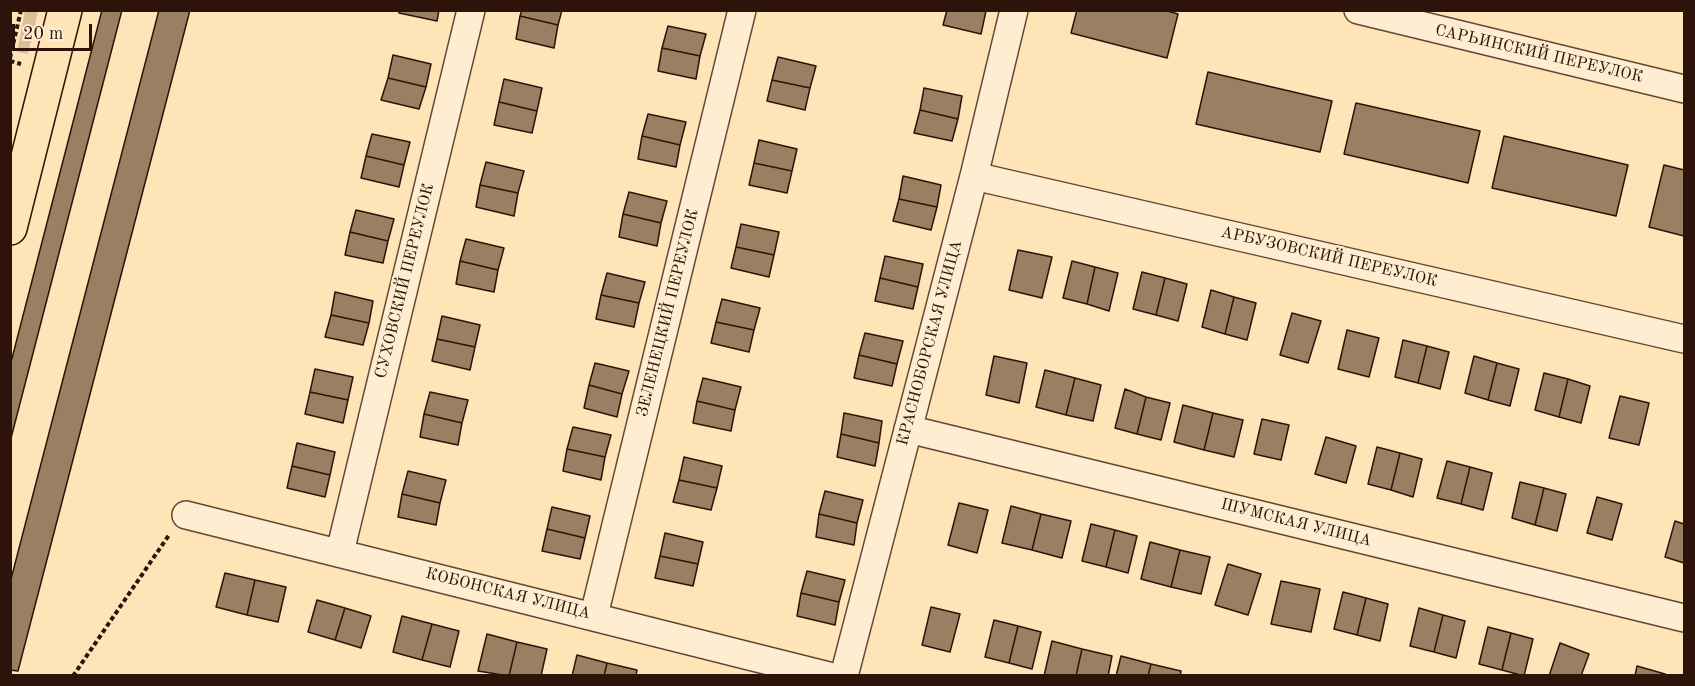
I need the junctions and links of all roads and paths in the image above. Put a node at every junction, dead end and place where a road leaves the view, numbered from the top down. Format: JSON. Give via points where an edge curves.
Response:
{"nodes":[{"id":1,"x":21,"y":10,"type":"edge"},
{"id":2,"x":65,"y":10,"type":"edge"},
{"id":3,"x":471,"y":10,"type":"edge"},
{"id":4,"x":742,"y":10,"type":"edge"},
{"id":5,"x":1014,"y":10,"type":"edge"},
{"id":6,"x":1358,"y":10,"type":"edge"},
{"id":7,"x":10,"y":58,"type":"edge"},
{"id":8,"x":1684,"y":89,"type":"edge"},
{"id":9,"x":974,"y":176,"type":"junction"},
{"id":10,"x":10,"y":228,"type":"edge"},
{"id":11,"x":1684,"y":339,"type":"edge"},
{"id":12,"x":908,"y":429,"type":"junction"},
{"id":13,"x":186,"y":515,"type":"joint"},
{"id":14,"x":340,"y":552,"type":"junction"},
{"id":15,"x":594,"y":615,"type":"junction"},
{"id":16,"x":1684,"y":618,"type":"edge"},
{"id":17,"x":73,"y":675,"type":"edge"},
{"id":18,"x":829,"y":675,"type":"edge"},
{"id":19,"x":844,"y":675,"type":"edge"}],
"edges":[{"from":1,"to":7,"type":"path"},
{"from":2,"to":10,"type":"main road"},
{"from":3,"to":14,"type":"street","name":"СУХОВСКИЙ ПЕРЕУЛОК"},
{"from":4,"to":15,"type":"street","name":"ЗЕЛЕНЕЦКИЙ ПЕРЕУЛОК"},
{"from":5,"to":9,"type":"street","name":"КРАСНОБОРСКАЯ УЛИЦА"},
{"from":6,"to":8,"type":"street","name":"САРЬИНСКИЙ ПЕРЕУЛОК"},
{"from":9,"to":11,"type":"street","name":"АРБУЗОВСКИЙ ПЕРЕУЛОК"},
{"from":9,"to":12,"type":"street","name":"КРАСНОБОРСКАЯ УЛИЦА"},
{"from":12,"to":16,"type":"street","name":"ШУМСКАЯ УЛИЦА"},
{"from":12,"to":19,"type":"street","name":"КРАСНОБОРСКАЯ УЛИЦА"},
{"from":13,"to":14,"type":"street","name":"КОБОНСКАЯ УЛИЦА"},
{"from":13,"to":17,"type":"path"},
{"from":14,"to":15,"type":"street","name":"КОБОНСКАЯ УЛИЦА"},
{"from":15,"to":18,"type":"street","name":"КОБОНСКАЯ УЛИЦА"}]}
